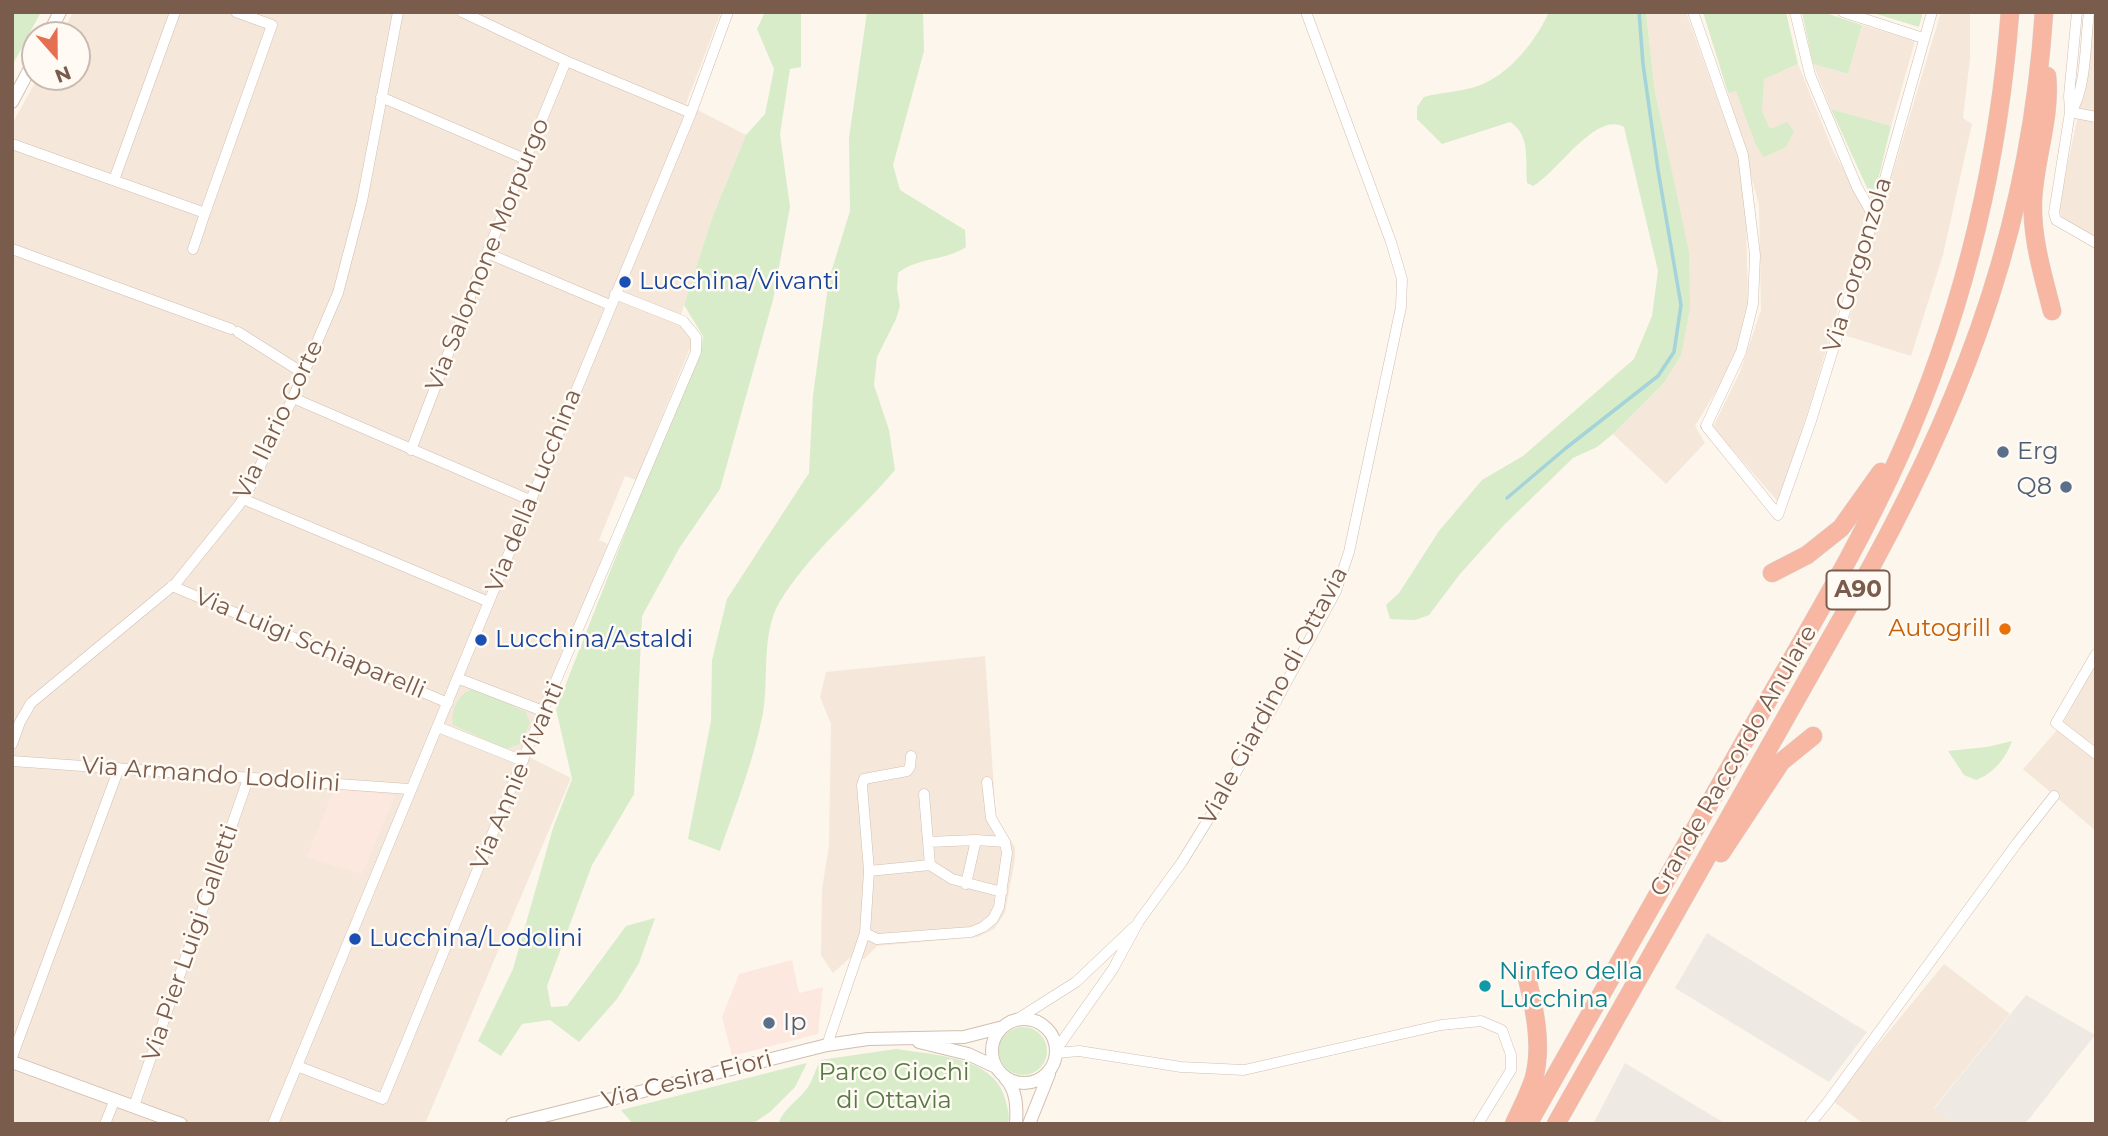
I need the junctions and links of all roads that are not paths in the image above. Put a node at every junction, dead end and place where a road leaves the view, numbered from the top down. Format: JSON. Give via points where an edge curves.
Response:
{"nodes":[{"id":1,"x":175,"y":12,"type":"edge"},
{"id":2,"x":236,"y":12,"type":"edge"},
{"id":3,"x":398,"y":12,"type":"edge"},
{"id":4,"x":462,"y":12,"type":"edge"},
{"id":5,"x":728,"y":12,"type":"edge"},
{"id":6,"x":1306,"y":12,"type":"edge"},
{"id":7,"x":1693,"y":12,"type":"edge"},
{"id":8,"x":1795,"y":12,"type":"edge"},
{"id":9,"x":1843,"y":12,"type":"edge"},
{"id":10,"x":1932,"y":12,"type":"edge"},
{"id":11,"x":2010,"y":12,"type":"edge"},
{"id":12,"x":2044,"y":12,"type":"edge"},
{"id":13,"x":2077,"y":12,"type":"edge"},
{"id":14,"x":2089,"y":12,"type":"edge"},
{"id":15,"x":1923,"y":38,"type":"junction"},
{"id":16,"x":2042,"y":41,"type":"junction"},
{"id":17,"x":566,"y":61,"type":"junction"},
{"id":18,"x":21,"y":85,"type":"edge"},
{"id":19,"x":381,"y":97,"type":"junction"},
{"id":20,"x":12,"y":102,"type":"edge"},
{"id":21,"x":2070,"y":112,"type":"junction"},
{"id":22,"x":691,"y":113,"type":"junction"},
{"id":23,"x":2096,"y":117,"type":"edge"},
{"id":24,"x":12,"y":144,"type":"edge"},
{"id":25,"x":525,"y":159,"type":"junction"},
{"id":26,"x":114,"y":180,"type":"junction"},
{"id":27,"x":205,"y":213,"type":"junction"},
{"id":28,"x":1874,"y":217,"type":"junction"},
{"id":29,"x":2096,"y":243,"type":"edge"},
{"id":30,"x":12,"y":249,"type":"edge"},
{"id":31,"x":192,"y":249,"type":"dead end"},
{"id":32,"x":487,"y":253,"type":"junction"},
{"id":33,"x":615,"y":294,"type":"junction"},
{"id":34,"x":610,"y":305,"type":"junction"},
{"id":35,"x":2052,"y":311,"type":"dead end"},
{"id":36,"x":303,"y":373,"type":"junction"},
{"id":37,"x":293,"y":398,"type":"junction"},
{"id":38,"x":1910,"y":432,"type":"junction"},
{"id":39,"x":411,"y":450,"type":"junction"},
{"id":40,"x":243,"y":499,"type":"junction"},
{"id":41,"x":530,"y":500,"type":"junction"},
{"id":42,"x":1772,"y":573,"type":"dead end"},
{"id":43,"x":172,"y":586,"type":"junction"},
{"id":44,"x":489,"y":602,"type":"junction"},
{"id":45,"x":2096,"y":654,"type":"edge"},
{"id":46,"x":457,"y":678,"type":"junction"},
{"id":47,"x":448,"y":703,"type":"junction"},
{"id":48,"x":543,"y":711,"type":"junction"},
{"id":49,"x":438,"y":727,"type":"junction"},
{"id":50,"x":1813,"y":736,"type":"dead end"},
{"id":51,"x":12,"y":744,"type":"edge"},
{"id":52,"x":2096,"y":754,"type":"edge"},
{"id":53,"x":911,"y":756,"type":"dead end"},
{"id":54,"x":12,"y":761,"type":"edge"},
{"id":55,"x":523,"y":761,"type":"junction"},
{"id":56,"x":119,"y":768,"type":"junction"},
{"id":57,"x":248,"y":779,"type":"junction"},
{"id":58,"x":987,"y":782,"type":"dead end"},
{"id":59,"x":410,"y":789,"type":"junction"},
{"id":60,"x":924,"y":794,"type":"dead end"},
{"id":61,"x":2054,"y":796,"type":"dead end"},
{"id":62,"x":976,"y":840,"type":"junction"},
{"id":63,"x":928,"y":842,"type":"junction"},
{"id":64,"x":1005,"y":842,"type":"junction"},
{"id":65,"x":930,"y":865,"type":"junction"},
{"id":66,"x":869,"y":872,"type":"junction"},
{"id":67,"x":1698,"y":874,"type":"junction"},
{"id":68,"x":966,"y":884,"type":"junction"},
{"id":69,"x":1002,"y":892,"type":"junction"},
{"id":70,"x":1139,"y":921,"type":"junction"},
{"id":71,"x":865,"y":933,"type":"junction"},
{"id":72,"x":1526,"y":974,"type":"dead end"},
{"id":73,"x":1016,"y":1020,"type":"junction"},
{"id":74,"x":1003,"y":1027,"type":"junction"},
{"id":75,"x":906,"y":1039,"type":"junction"},
{"id":76,"x":827,"y":1045,"type":"junction"},
{"id":77,"x":1056,"y":1052,"type":"junction"},
{"id":78,"x":12,"y":1060,"type":"edge"},
{"id":79,"x":297,"y":1066,"type":"junction"},
{"id":80,"x":996,"y":1067,"type":"junction"},
{"id":81,"x":1050,"y":1070,"type":"junction"},
{"id":82,"x":1005,"y":1078,"type":"junction"},
{"id":83,"x":115,"y":1099,"type":"junction"},
{"id":84,"x":134,"y":1106,"type":"junction"},
{"id":85,"x":104,"y":1124,"type":"edge"},
{"id":86,"x":181,"y":1124,"type":"edge"},
{"id":87,"x":272,"y":1124,"type":"edge"},
{"id":88,"x":512,"y":1124,"type":"edge"},
{"id":89,"x":1016,"y":1124,"type":"edge"},
{"id":90,"x":1029,"y":1124,"type":"edge"},
{"id":91,"x":1478,"y":1124,"type":"edge"},
{"id":92,"x":1514,"y":1124,"type":"edge"},
{"id":93,"x":1528,"y":1124,"type":"edge"},
{"id":94,"x":1556,"y":1124,"type":"edge"},
{"id":95,"x":1810,"y":1124,"type":"edge"}],
"edges":[{"from":1,"to":26,"type":"street"},
{"from":2,"to":27,"type":"street","via":[[272,25]]},
{"from":3,"to":19,"type":"street","name":"Via Ilario Corte"},
{"from":4,"to":17,"type":"street"},
{"from":5,"to":22,"type":"street","name":"Via della Lucchina"},
{"from":6,"to":70,"type":"street","name":"Viale Giardino di Ottavia","via":[[1400,267],[1401,307],[1342,577],[1225,790],[1182,862]]},
{"from":7,"to":28,"type":"street","name":"Via Gorgonzola","via":[[1743,155],[1755,255],[1753,304],[1741,352],[1706,426],[1779,515]]},
{"from":8,"to":28,"type":"street","via":[[1810,75]]},
{"from":9,"to":15,"type":"street"},
{"from":10,"to":15,"type":"street","name":"Via Gorgonzola"},
{"from":11,"to":38,"type":"highway","name":"Grande Raccordo Anulare","number":"A90","via":[[1998,119],[1974,241],[1949,328]]},
{"from":12,"to":16,"type":"highway","name":"Grande Raccordo Anulare","number":"A90"},
{"from":13,"to":21,"type":"street"},
{"from":14,"to":21,"type":"street","via":[[2081,85]]},
{"from":15,"to":28,"type":"street","name":"Via Gorgonzola"},
{"from":16,"to":35,"type":"highway","via":[[2048,92],[2033,217]]},
{"from":16,"to":67,"type":"highway","name":"Grande Raccordo Anulare","number":"A90","via":[[2015,211],[1959,387],[1885,543]]},
{"from":17,"to":22,"type":"street"},
{"from":17,"to":25,"type":"street","name":"Via Salomone Morpurgo"},
{"from":18,"to":20,"type":"street"},
{"from":19,"to":25,"type":"street"},
{"from":19,"to":36,"type":"street","name":"Via Ilario Corte","via":[[340,287]]},
{"from":21,"to":23,"type":"street"},
{"from":21,"to":29,"type":"street","via":[[2054,214],[2056,220]]},
{"from":22,"to":33,"type":"street","name":"Via della Lucchina"},
{"from":24,"to":26,"type":"street"},
{"from":25,"to":32,"type":"street","name":"Via Salomone Morpurgo"},
{"from":26,"to":27,"type":"street"},
{"from":27,"to":31,"type":"street"},
{"from":30,"to":36,"type":"street","via":[[234,330]]},
{"from":32,"to":34,"type":"street"},
{"from":32,"to":39,"type":"street","name":"Via Salomone Morpurgo"},
{"from":33,"to":34,"type":"street","name":"Via della Lucchina"},
{"from":33,"to":48,"type":"street","name":"Via Annie Vivanti","via":[[683,321],[694,331],[698,344]]},
{"from":34,"to":41,"type":"street","name":"Via della Lucchina"},
{"from":36,"to":37,"type":"street","name":"Via Ilario Corte"},
{"from":37,"to":39,"type":"street"},
{"from":37,"to":40,"type":"street","name":"Via Ilario Corte"},
{"from":38,"to":42,"type":"highway","via":[[1841,528],[1807,555]]},
{"from":38,"to":93,"type":"highway","name":"Grande Raccordo Anulare","number":"A90","via":[[1832,589]]},
{"from":39,"to":41,"type":"street"},
{"from":40,"to":43,"type":"street","name":"Via Ilario Corte"},
{"from":40,"to":44,"type":"street"},
{"from":41,"to":44,"type":"street","name":"Via della Lucchina"},
{"from":43,"to":47,"type":"street","name":"Via Luigi Schiaparelli"},
{"from":43,"to":51,"type":"street","name":"Via Ilario Corte","via":[[31,703]]},
{"from":44,"to":46,"type":"street","name":"Via della Lucchina"},
{"from":45,"to":52,"type":"street","via":[[2056,723]]},
{"from":46,"to":47,"type":"street","name":"Via della Lucchina"},
{"from":46,"to":48,"type":"street"},
{"from":47,"to":49,"type":"street","name":"Via della Lucchina"},
{"from":48,"to":55,"type":"street","name":"Via Annie Vivanti"},
{"from":49,"to":55,"type":"street"},
{"from":49,"to":59,"type":"street","name":"Via della Lucchina"},
{"from":50,"to":67,"type":"highway","via":[[1782,762],[1728,844]]},
{"from":53,"to":66,"type":"street","via":[[907,771],[864,779]]},
{"from":54,"to":56,"type":"street","name":"Via Armando Lodolini"},
{"from":55,"to":79,"type":"street","name":"Via Annie Vivanti","via":[[383,1100]]},
{"from":56,"to":57,"type":"street","name":"Via Armando Lodolini"},
{"from":56,"to":78,"type":"street"},
{"from":57,"to":59,"type":"street","name":"Via Armando Lodolini"},
{"from":57,"to":84,"type":"street","name":"Via Pier Luigi Galletti"},
{"from":58,"to":64,"type":"street","via":[[990,818]]},
{"from":59,"to":79,"type":"street","name":"Via della Lucchina"},
{"from":60,"to":63,"type":"street"},
{"from":61,"to":95,"type":"street"},
{"from":62,"to":63,"type":"street"},
{"from":62,"to":64,"type":"street"},
{"from":62,"to":68,"type":"street"},
{"from":63,"to":65,"type":"street"},
{"from":64,"to":69,"type":"street"},
{"from":65,"to":66,"type":"street"},
{"from":65,"to":68,"type":"street"},
{"from":66,"to":71,"type":"street"},
{"from":67,"to":94,"type":"highway","name":"Grande Raccordo Anulare","number":"A90"},
{"from":68,"to":69,"type":"street"},
{"from":69,"to":71,"type":"street","via":[[993,919],[971,932],[877,939]]},
{"from":70,"to":73,"type":"street","name":"Viale Giardino di Ottavia","via":[[1076,982]]},
{"from":70,"to":77,"type":"street","name":"Viale Giardino di Ottavia","via":[[1113,969]]},
{"from":71,"to":76,"type":"street"},
{"from":72,"to":92,"type":"highway","via":[[1538,1055]]},
{"from":73,"to":74,"type":"street"},
{"from":73,"to":77,"type":"street","via":[[1042,1025],[1051,1034]]},
{"from":74,"to":75,"type":"street","name":"Via Cesira Fiori","via":[[964,1037]]},
{"from":74,"to":80,"type":"street","via":[[992,1047]]},
{"from":75,"to":76,"type":"street","name":"Via Cesira Fiori"},
{"from":75,"to":80,"type":"street","name":"Via Cesira Fiori","via":[[968,1054]]},
{"from":76,"to":88,"type":"street","name":"Via Cesira Fiori"},
{"from":77,"to":81,"type":"street"},
{"from":77,"to":91,"type":"street","via":[[1079,1051],[1181,1067],[1250,1069],[1441,1025],[1481,1021],[1502,1030],[1511,1070]]},
{"from":78,"to":83,"type":"street"},
{"from":79,"to":87,"type":"street","name":"Via della Lucchina"},
{"from":80,"to":82,"type":"street"},
{"from":81,"to":82,"type":"street","via":[[1031,1083]]},
{"from":81,"to":90,"type":"street"},
{"from":82,"to":89,"type":"street","via":[[1015,1098]]},
{"from":83,"to":84,"type":"street"},
{"from":83,"to":85,"type":"street"},
{"from":84,"to":86,"type":"street"}]}
